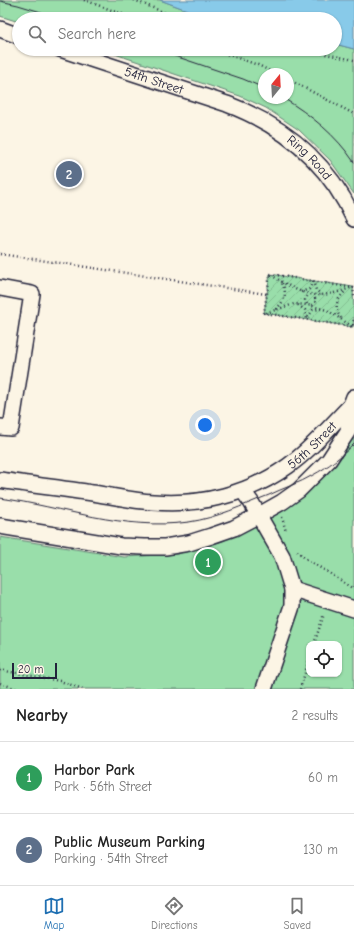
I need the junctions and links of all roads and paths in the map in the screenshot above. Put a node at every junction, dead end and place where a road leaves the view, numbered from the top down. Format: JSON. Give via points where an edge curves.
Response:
{"nodes":[{"id":1,"x":84,"y":0,"type":"edge"},
{"id":2,"x":134,"y":0,"type":"edge"},
{"id":3,"x":117,"y":12,"type":"edge"},
{"id":4,"x":163,"y":12,"type":"edge"},
{"id":5,"x":0,"y":29,"type":"edge"},
{"id":6,"x":12,"y":33,"type":"edge"},
{"id":7,"x":81,"y":56,"type":"edge"},
{"id":8,"x":232,"y":56,"type":"edge"},
{"id":9,"x":335,"y":56,"type":"edge"},
{"id":10,"x":354,"y":60,"type":"edge"},
{"id":11,"x":264,"y":68,"type":"edge"},
{"id":12,"x":294,"y":83,"type":"edge"},
{"id":13,"x":248,"y":112,"type":"joint"},
{"id":14,"x":354,"y":114,"type":"edge"},
{"id":15,"x":354,"y":219,"type":"edge"},
{"id":16,"x":0,"y":254,"type":"edge"},
{"id":17,"x":270,"y":274,"type":"junction"},
{"id":18,"x":279,"y":280,"type":"junction"},
{"id":19,"x":313,"y":281,"type":"junction"},
{"id":20,"x":0,"y":288,"type":"edge"},
{"id":21,"x":353,"y":288,"type":"edge"},
{"id":22,"x":348,"y":289,"type":"junction"},
{"id":23,"x":299,"y":292,"type":"junction"},
{"id":24,"x":266,"y":294,"type":"junction"},
{"id":25,"x":308,"y":295,"type":"junction"},
{"id":26,"x":314,"y":295,"type":"junction"},
{"id":27,"x":326,"y":296,"type":"junction"},
{"id":28,"x":354,"y":297,"type":"edge"},
{"id":29,"x":296,"y":304,"type":"junction"},
{"id":30,"x":308,"y":305,"type":"junction"},
{"id":31,"x":312,"y":306,"type":"junction"},
{"id":32,"x":323,"y":308,"type":"junction"},
{"id":33,"x":274,"y":310,"type":"junction"},
{"id":34,"x":264,"y":313,"type":"junction"},
{"id":35,"x":354,"y":317,"type":"edge"},
{"id":36,"x":307,"y":320,"type":"junction"},
{"id":37,"x":345,"y":322,"type":"junction"},
{"id":38,"x":353,"y":327,"type":"edge"},
{"id":39,"x":352,"y":401,"type":"edge"},
{"id":40,"x":0,"y":427,"type":"edge"},
{"id":41,"x":0,"y":480,"type":"edge"},
{"id":42,"x":243,"y":491,"type":"junction"},
{"id":43,"x":259,"y":515,"type":"junction"},
{"id":44,"x":282,"y":517,"type":"dead end"},
{"id":45,"x":0,"y":526,"type":"edge"},
{"id":46,"x":287,"y":534,"type":"dead end"},
{"id":47,"x":292,"y":547,"type":"dead end"},
{"id":48,"x":354,"y":586,"type":"edge"},
{"id":49,"x":292,"y":589,"type":"junction"},
{"id":50,"x":328,"y":600,"type":"junction"},
{"id":51,"x":354,"y":609,"type":"edge"},
{"id":52,"x":315,"y":641,"type":"edge"},
{"id":53,"x":0,"y":670,"type":"edge"},
{"id":54,"x":306,"y":670,"type":"edge"},
{"id":55,"x":0,"y":684,"type":"edge"},
{"id":56,"x":18,"y":689,"type":"edge"},
{"id":57,"x":83,"y":689,"type":"edge"},
{"id":58,"x":264,"y":689,"type":"edge"},
{"id":59,"x":300,"y":689,"type":"edge"}],
"edges":[{"from":1,"to":3,"type":"path"},
{"from":2,"to":4,"type":"path"},
{"from":5,"to":6,"type":"street"},
{"from":7,"to":13,"type":"street","name":"54th Street"},
{"from":8,"to":11,"type":"path"},
{"from":9,"to":10,"type":"path"},
{"from":12,"to":14,"type":"path"},
{"from":13,"to":15,"type":"street","name":"Ring Road","via":[[286,134],[316,162],[335,185]]},
{"from":16,"to":24,"type":"path"},
{"from":17,"to":18,"type":"path"},
{"from":17,"to":19,"type":"path"},
{"from":17,"to":24,"type":"path"},
{"from":18,"to":23,"type":"path"},
{"from":18,"to":33,"type":"path","via":[[285,296],[282,304]]},
{"from":19,"to":21,"type":"path"},
{"from":19,"to":23,"type":"path","via":[[309,289]]},
{"from":19,"to":27,"type":"path","via":[[316,291]]},
{"from":20,"to":40,"type":"street","via":[[32,294],[11,428]]},
{"from":21,"to":22,"type":"path"},
{"from":21,"to":28,"type":"path"},
{"from":22,"to":27,"type":"path"},
{"from":22,"to":37,"type":"path","via":[[339,298],[336,306],[337,312]]},
{"from":23,"to":25,"type":"path"},
{"from":24,"to":34,"type":"path"},
{"from":25,"to":26,"type":"path"},
{"from":25,"to":30,"type":"path","via":[[305,300]]},
{"from":26,"to":27,"type":"path"},
{"from":26,"to":31,"type":"path","via":[[316,301]]},
{"from":29,"to":30,"type":"path"},
{"from":29,"to":33,"type":"path"},
{"from":29,"to":36,"type":"path","via":[[305,310]]},
{"from":30,"to":31,"type":"path"},
{"from":31,"to":32,"type":"path"},
{"from":32,"to":36,"type":"path","via":[[313,310]]},
{"from":32,"to":37,"type":"path"},
{"from":33,"to":34,"type":"path"},
{"from":34,"to":36,"type":"path"},
{"from":35,"to":38,"type":"path"},
{"from":36,"to":38,"type":"path"},
{"from":37,"to":38,"type":"path"},
{"from":39,"to":42,"type":"street","name":"56th Street","via":[[305,454],[269,479]]},
{"from":39,"to":43,"type":"street","name":"56th Street","via":[[348,432],[329,460],[299,490]]},
{"from":41,"to":42,"type":"street","name":"56th Street","via":[[153,502],[194,502]]},
{"from":42,"to":43,"type":"street"},
{"from":43,"to":45,"type":"street","name":"56th Street","via":[[234,528],[189,543],[144,548]]},
{"from":43,"to":49,"type":"street","via":[[282,556]]},
{"from":44,"to":46,"type":"path"},
{"from":47,"to":48,"type":"path","via":[[302,557],[343,583],[353,588]]},
{"from":49,"to":50,"type":"street"},
{"from":49,"to":58,"type":"street","via":[[292,606]]},
{"from":50,"to":51,"type":"street"},
{"from":50,"to":52,"type":"path"},
{"from":53,"to":57,"type":"path","via":[[60,681]]},
{"from":54,"to":59,"type":"path"},
{"from":55,"to":56,"type":"path"}]}
